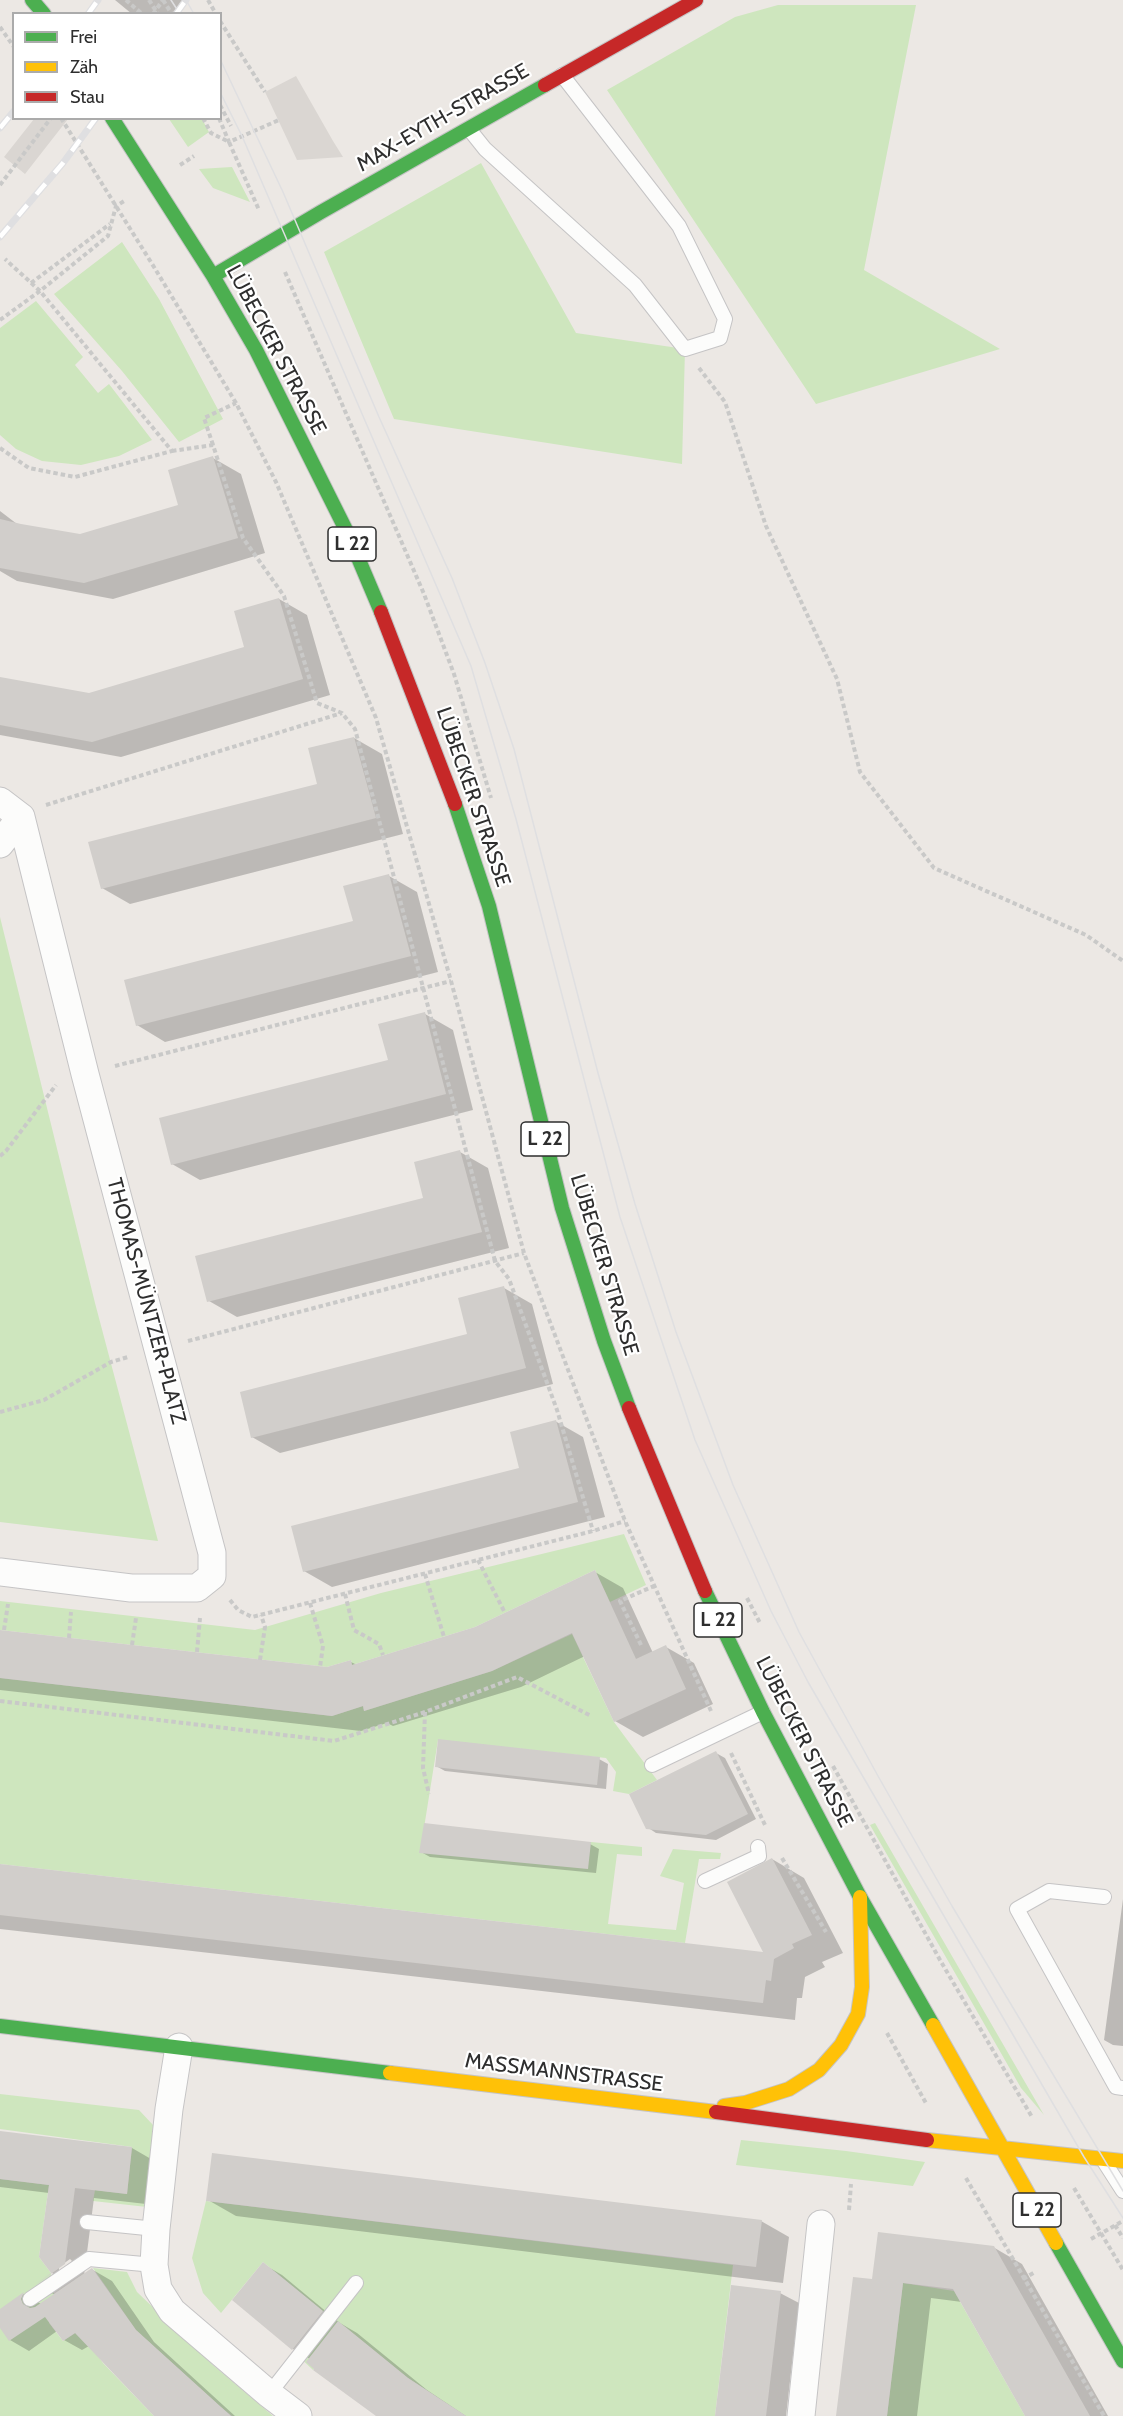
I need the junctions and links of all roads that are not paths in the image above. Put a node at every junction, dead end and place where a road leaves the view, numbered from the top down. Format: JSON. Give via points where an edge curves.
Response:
{"nodes":[{"id":1,"x":696,"y":0,"type":"edge"},
{"id":2,"x":562,"y":75,"type":"junction"},
{"id":3,"x":113,"y":120,"type":"edge"},
{"id":4,"x":468,"y":128,"type":"junction"},
{"id":5,"x":213,"y":276,"type":"junction"},
{"id":6,"x":10,"y":809,"type":"edge"},
{"id":7,"x":0,"y":844,"type":"edge"},
{"id":8,"x":0,"y":1572,"type":"edge"},
{"id":9,"x":763,"y":1712,"type":"junction"},
{"id":10,"x":652,"y":1765,"type":"dead end"},
{"id":11,"x":758,"y":1847,"type":"dead end"},
{"id":12,"x":705,"y":1881,"type":"dead end"},
{"id":13,"x":860,"y":1897,"type":"junction"},
{"id":14,"x":1104,"y":1897,"type":"dead end"},
{"id":15,"x":0,"y":2026,"type":"edge"},
{"id":16,"x":179,"y":2048,"type":"junction"},
{"id":17,"x":1123,"y":2088,"type":"edge"},
{"id":18,"x":695,"y":2109,"type":"junction"},
{"id":19,"x":1001,"y":2147,"type":"junction"},
{"id":20,"x":1103,"y":2159,"type":"junction"},
{"id":21,"x":1123,"y":2161,"type":"edge"},
{"id":22,"x":1123,"y":2192,"type":"edge"},
{"id":23,"x":87,"y":2222,"type":"dead end"},
{"id":24,"x":821,"y":2224,"type":"dead end"},
{"id":25,"x":156,"y":2229,"type":"junction"},
{"id":26,"x":154,"y":2265,"type":"junction"},
{"id":27,"x":356,"y":2283,"type":"dead end"},
{"id":28,"x":30,"y":2299,"type":"dead end"},
{"id":29,"x":1123,"y":2361,"type":"edge"},
{"id":30,"x":269,"y":2394,"type":"junction"},
{"id":31,"x":298,"y":2416,"type":"edge"},
{"id":32,"x":801,"y":2416,"type":"edge"}],
"edges":[{"from":1,"to":2,"type":"main road","name":"MAX-EYTH-STRASSE"},
{"from":2,"to":4,"type":"main road","name":"MAX-EYTH-STRASSE"},
{"from":2,"to":4,"type":"lane","via":[[680,226],[724,319],[720,338],[685,349],[635,285],[485,149]]},
{"from":3,"to":5,"type":"main road","name":"LÜBECKER STRASSE","number":"L 22"},
{"from":4,"to":5,"type":"main road","name":"MAX-EYTH-STRASSE"},
{"from":5,"to":9,"type":"main road","name":"LÜBECKER STRASSE","number":"L 22","via":[[256,350],[348,534],[433,744],[489,906],[562,1208],[604,1341],[638,1434],[717,1619]]},
{"from":6,"to":7,"type":"street"},
{"from":6,"to":8,"type":"street","name":"THOMAS-MÜNTZER-PLATZ","via":[[159,1349],[212,1553],[212,1576],[197,1588],[131,1588]]},
{"from":9,"to":10,"type":"lane"},
{"from":9,"to":13,"type":"main road","name":"LÜBECKER STRASSE","number":"L 22"},
{"from":11,"to":12,"type":"lane","via":[[759,1856]]},
{"from":13,"to":18,"type":"main road","via":[[862,1987],[858,2014],[842,2045],[819,2070],[789,2089],[745,2103]]},
{"from":13,"to":19,"type":"main road","name":"LÜBECKER STRASSE","number":"L 22"},
{"from":14,"to":17,"type":"lane","via":[[1049,1891],[1017,1909],[1116,2087]]},
{"from":15,"to":16,"type":"main road","name":"MASSMANNSTRASSE"},
{"from":16,"to":18,"type":"main road","name":"MASSMANNSTRASSE"},
{"from":16,"to":25,"type":"street"},
{"from":18,"to":19,"type":"main road","name":"MASSMANNSTRASSE"},
{"from":19,"to":20,"type":"main road","name":"MASSMANNSTRASSE"},
{"from":19,"to":29,"type":"main road","name":"LÜBECKER STRASSE","number":"L 22"},
{"from":20,"to":21,"type":"main road","name":"MASSMANNSTRASSE"},
{"from":20,"to":22,"type":"lane"},
{"from":23,"to":25,"type":"lane"},
{"from":24,"to":32,"type":"street"},
{"from":25,"to":26,"type":"street"},
{"from":26,"to":28,"type":"lane","via":[[89,2259]]},
{"from":26,"to":30,"type":"street","via":[[158,2289],[172,2311]]},
{"from":27,"to":30,"type":"lane"},
{"from":30,"to":31,"type":"street"}]}
